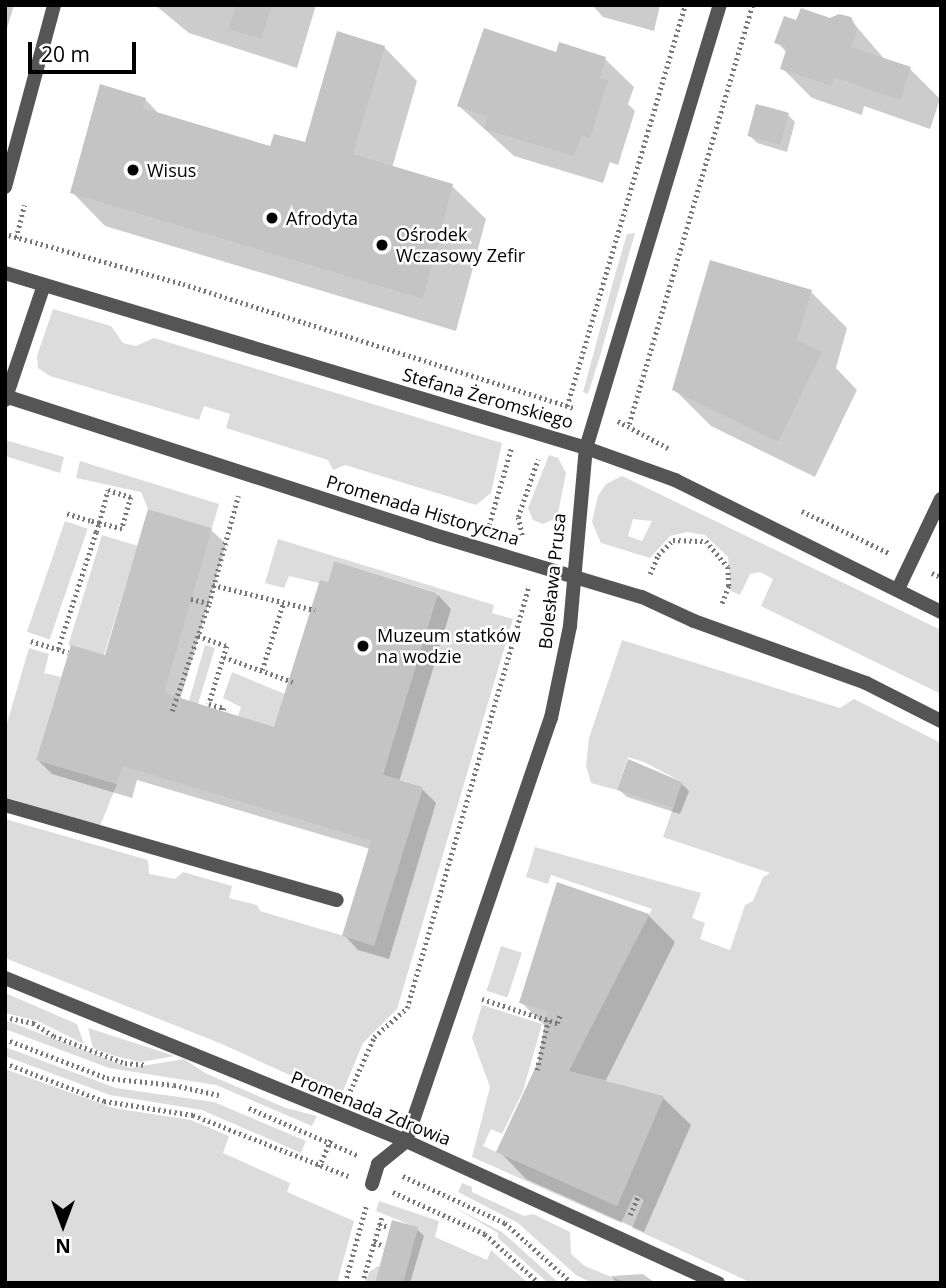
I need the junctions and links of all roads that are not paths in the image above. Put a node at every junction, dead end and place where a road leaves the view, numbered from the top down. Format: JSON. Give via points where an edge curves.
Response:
{"nodes":[{"id":1,"x":54,"y":5,"type":"edge"},
{"id":2,"x":720,"y":5,"type":"edge"},
{"id":3,"x":5,"y":187,"type":"edge"},
{"id":4,"x":5,"y":273,"type":"edge"},
{"id":5,"x":44,"y":285,"type":"junction"},
{"id":6,"x":6,"y":398,"type":"edge"},
{"id":7,"x":586,"y":448,"type":"junction"},
{"id":8,"x":941,"y":499,"type":"edge"},
{"id":9,"x":573,"y":577,"type":"junction"},
{"id":10,"x":898,"y":589,"type":"junction"},
{"id":11,"x":941,"y":612,"type":"edge"},
{"id":12,"x":941,"y":721,"type":"edge"},
{"id":13,"x":5,"y":805,"type":"edge"},
{"id":14,"x":337,"y":900,"type":"dead end"},
{"id":15,"x":5,"y":978,"type":"edge"},
{"id":16,"x":406,"y":1142,"type":"junction"},
{"id":17,"x":372,"y":1184,"type":"road end"},
{"id":18,"x":718,"y":1283,"type":"edge"}],
"edges":[{"from":1,"to":3,"type":"street"},
{"from":2,"to":7,"type":"street","name":"Bolesława Prusa"},
{"from":4,"to":5,"type":"street","name":"Stefana Żeromskiego"},
{"from":5,"to":6,"type":"street"},
{"from":5,"to":7,"type":"street","name":"Stefana Żeromskiego"},
{"from":6,"to":9,"type":"street","name":"Promenada Historyczna"},
{"from":7,"to":9,"type":"street","name":"Bolesława Prusa"},
{"from":7,"to":10,"type":"street","name":"Stefana Żeromskiego","via":[[675,480]]},
{"from":8,"to":10,"type":"street"},
{"from":9,"to":12,"type":"street","name":"Promenada Historyczna","via":[[642,597],[866,683]]},
{"from":9,"to":16,"type":"street","name":"Bolesława Prusa","via":[[570,626],[551,718],[461,992]]},
{"from":10,"to":11,"type":"street","name":"Stefana Żeromskiego"},
{"from":13,"to":14,"type":"street"},
{"from":15,"to":16,"type":"street","name":"Promenada Zdrowia"},
{"from":16,"to":17,"type":"street","via":[[378,1164]]},
{"from":16,"to":18,"type":"street","name":"Promenada Zdrowia"}]}
